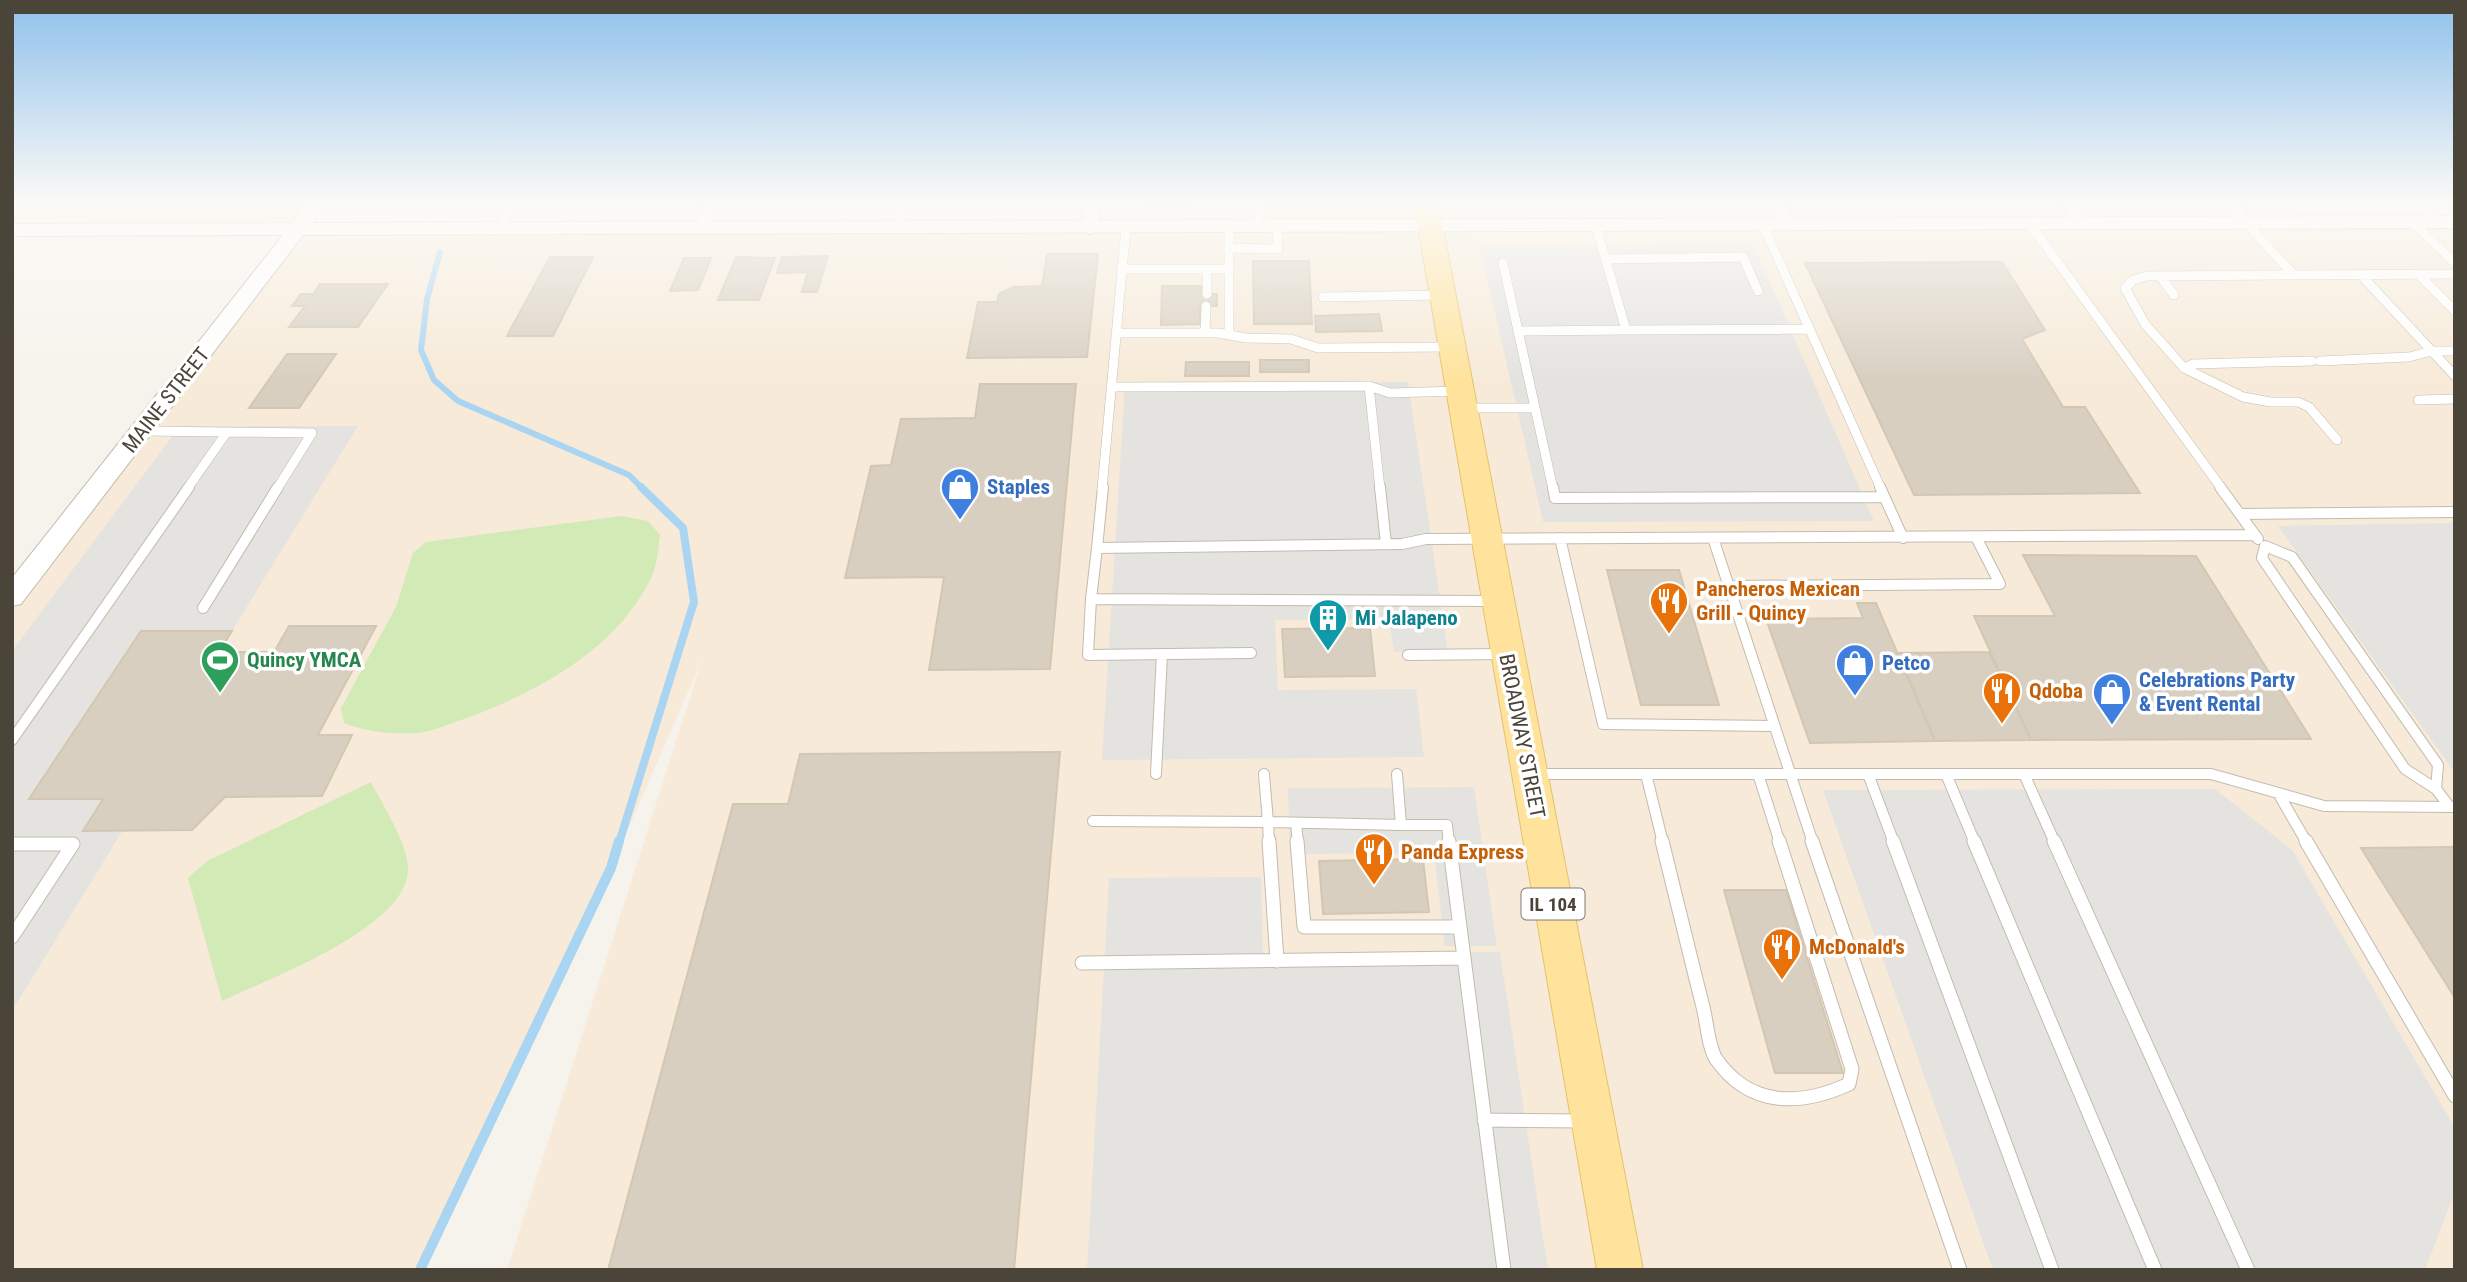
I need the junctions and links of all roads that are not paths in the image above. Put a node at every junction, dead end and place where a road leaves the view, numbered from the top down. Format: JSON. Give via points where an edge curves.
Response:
{"nodes":[{"id":1,"x":272,"y":263,"type":"edge"},
{"id":2,"x":1122,"y":263,"type":"edge"},
{"id":3,"x":1228,"y":263,"type":"edge"},
{"id":4,"x":1436,"y":263,"type":"edge"},
{"id":5,"x":1503,"y":263,"type":"dead end"},
{"id":6,"x":1607,"y":263,"type":"edge"},
{"id":7,"x":1746,"y":263,"type":"edge"},
{"id":8,"x":1780,"y":263,"type":"edge"},
{"id":9,"x":2058,"y":263,"type":"edge"},
{"id":10,"x":2283,"y":263,"type":"edge"},
{"id":11,"x":1121,"y":269,"type":"junction"},
{"id":12,"x":1207,"y":269,"type":"junction"},
{"id":13,"x":1228,"y":269,"type":"junction"},
{"id":14,"x":2418,"y":274,"type":"junction"},
{"id":15,"x":2455,"y":274,"type":"edge"},
{"id":16,"x":2294,"y":275,"type":"junction"},
{"id":17,"x":2361,"y":275,"type":"junction"},
{"id":18,"x":2160,"y":276,"type":"junction"},
{"id":19,"x":1758,"y":291,"type":"dead end"},
{"id":20,"x":1207,"y":294,"type":"dead end"},
{"id":21,"x":1442,"y":295,"type":"junction"},
{"id":22,"x":2174,"y":295,"type":"dead end"},
{"id":23,"x":1323,"y":297,"type":"dead end"},
{"id":24,"x":1206,"y":306,"type":"dead end"},
{"id":25,"x":2455,"y":311,"type":"edge"},
{"id":26,"x":1809,"y":328,"type":"junction"},
{"id":27,"x":1626,"y":330,"type":"junction"},
{"id":28,"x":1518,"y":331,"type":"junction"},
{"id":29,"x":1116,"y":333,"type":"junction"},
{"id":30,"x":1206,"y":333,"type":"junction"},
{"id":31,"x":1229,"y":334,"type":"junction"},
{"id":32,"x":1451,"y":347,"type":"junction"},
{"id":33,"x":2432,"y":351,"type":"junction"},
{"id":34,"x":2455,"y":351,"type":"edge"},
{"id":35,"x":2185,"y":368,"type":"junction"},
{"id":36,"x":2455,"y":376,"type":"edge"},
{"id":37,"x":1369,"y":386,"type":"junction"},
{"id":38,"x":1111,"y":387,"type":"junction"},
{"id":39,"x":1461,"y":399,"type":"junction"},
{"id":40,"x":2455,"y":399,"type":"edge"},
{"id":41,"x":2418,"y":401,"type":"dead end"},
{"id":42,"x":1535,"y":408,"type":"junction"},
{"id":43,"x":142,"y":431,"type":"junction"},
{"id":44,"x":227,"y":432,"type":"junction"},
{"id":45,"x":2337,"y":440,"type":"dead end"},
{"id":46,"x":1884,"y":496,"type":"junction"},
{"id":47,"x":2455,"y":512,"type":"edge"},
{"id":48,"x":2240,"y":514,"type":"junction"},
{"id":49,"x":2255,"y":535,"type":"junction"},
{"id":50,"x":1976,"y":537,"type":"junction"},
{"id":51,"x":1485,"y":538,"type":"junction"},
{"id":52,"x":1560,"y":538,"type":"junction"},
{"id":53,"x":1713,"y":538,"type":"junction"},
{"id":54,"x":1903,"y":538,"type":"junction"},
{"id":55,"x":1385,"y":544,"type":"junction"},
{"id":56,"x":2265,"y":546,"type":"junction"},
{"id":57,"x":1097,"y":548,"type":"junction"},
{"id":58,"x":1728,"y":586,"type":"junction"},
{"id":59,"x":12,"y":597,"type":"edge"},
{"id":60,"x":1091,"y":599,"type":"junction"},
{"id":61,"x":1497,"y":601,"type":"junction"},
{"id":62,"x":203,"y":608,"type":"dead end"},
{"id":63,"x":1251,"y":653,"type":"dead end"},
{"id":64,"x":1507,"y":653,"type":"junction"},
{"id":65,"x":1162,"y":654,"type":"junction"},
{"id":66,"x":1408,"y":655,"type":"dead end"},
{"id":67,"x":1773,"y":726,"type":"junction"},
{"id":68,"x":12,"y":740,"type":"edge"},
{"id":69,"x":1156,"y":774,"type":"dead end"},
{"id":70,"x":1264,"y":774,"type":"dead end"},
{"id":71,"x":1397,"y":774,"type":"dead end"},
{"id":72,"x":1530,"y":774,"type":"junction"},
{"id":73,"x":1646,"y":774,"type":"junction"},
{"id":74,"x":1758,"y":774,"type":"junction"},
{"id":75,"x":1789,"y":774,"type":"junction"},
{"id":76,"x":1868,"y":774,"type":"junction"},
{"id":77,"x":1946,"y":774,"type":"junction"},
{"id":78,"x":2024,"y":774,"type":"junction"},
{"id":79,"x":2436,"y":789,"type":"junction"},
{"id":80,"x":2278,"y":793,"type":"junction"},
{"id":81,"x":2452,"y":806,"type":"edge"},
{"id":82,"x":1093,"y":821,"type":"dead end"},
{"id":83,"x":1268,"y":822,"type":"junction"},
{"id":84,"x":1296,"y":823,"type":"junction"},
{"id":85,"x":1401,"y":825,"type":"junction"},
{"id":86,"x":12,"y":844,"type":"edge"},
{"id":87,"x":1460,"y":927,"type":"junction"},
{"id":88,"x":12,"y":937,"type":"edge"},
{"id":89,"x":1464,"y":958,"type":"junction"},
{"id":90,"x":1277,"y":961,"type":"junction"},
{"id":91,"x":1082,"y":962,"type":"dead end"},
{"id":92,"x":2455,"y":1096,"type":"edge"},
{"id":93,"x":1484,"y":1120,"type":"junction"},
{"id":94,"x":1593,"y":1121,"type":"junction"},
{"id":95,"x":1504,"y":1270,"type":"edge"},
{"id":96,"x":1620,"y":1270,"type":"edge"},
{"id":97,"x":1960,"y":1270,"type":"edge"},
{"id":98,"x":2052,"y":1270,"type":"edge"},
{"id":99,"x":2155,"y":1270,"type":"edge"},
{"id":100,"x":2248,"y":1270,"type":"edge"}],
"edges":[{"from":1,"to":43,"type":"street","name":"MAINE STREET"},
{"from":2,"to":11,"type":"lane"},
{"from":3,"to":13,"type":"lane"},
{"from":4,"to":21,"type":"main road","name":"BROADWAY STREET","number":"IL 104"},
{"from":5,"to":28,"type":"lane"},
{"from":6,"to":27,"type":"lane"},
{"from":7,"to":19,"type":"lane"},
{"from":8,"to":26,"type":"lane"},
{"from":9,"to":48,"type":"lane"},
{"from":10,"to":16,"type":"lane"},
{"from":11,"to":12,"type":"lane"},
{"from":11,"to":29,"type":"lane"},
{"from":12,"to":13,"type":"lane"},
{"from":12,"to":20,"type":"lane"},
{"from":13,"to":31,"type":"lane"},
{"from":14,"to":15,"type":"lane"},
{"from":14,"to":17,"type":"lane"},
{"from":14,"to":25,"type":"lane"},
{"from":16,"to":17,"type":"lane"},
{"from":16,"to":18,"type":"lane"},
{"from":17,"to":33,"type":"lane"},
{"from":18,"to":22,"type":"lane"},
{"from":18,"to":35,"type":"lane","via":[[2133,280],[2125,288],[2145,324]]},
{"from":21,"to":23,"type":"lane"},
{"from":21,"to":32,"type":"main road","name":"BROADWAY STREET","number":"IL 104"},
{"from":24,"to":30,"type":"lane"},
{"from":26,"to":27,"type":"lane"},
{"from":26,"to":46,"type":"lane"},
{"from":27,"to":28,"type":"lane"},
{"from":28,"to":42,"type":"lane"},
{"from":29,"to":30,"type":"lane"},
{"from":29,"to":38,"type":"lane"},
{"from":30,"to":31,"type":"lane"},
{"from":31,"to":32,"type":"lane","via":[[1291,339],[1318,348]]},
{"from":32,"to":39,"type":"main road","name":"BROADWAY STREET","number":"IL 104"},
{"from":33,"to":34,"type":"lane"},
{"from":33,"to":35,"type":"lane"},
{"from":33,"to":36,"type":"lane"},
{"from":35,"to":45,"type":"lane","via":[[2243,397],[2309,407]]},
{"from":37,"to":38,"type":"lane"},
{"from":37,"to":39,"type":"lane","via":[[1390,393]]},
{"from":37,"to":55,"type":"lane"},
{"from":38,"to":57,"type":"lane"},
{"from":39,"to":42,"type":"lane"},
{"from":39,"to":51,"type":"main road","name":"BROADWAY STREET","number":"IL 104"},
{"from":40,"to":41,"type":"lane"},
{"from":42,"to":46,"type":"lane","via":[[1555,498]]},
{"from":43,"to":44,"type":"lane"},
{"from":43,"to":59,"type":"street","name":"MAINE STREET"},
{"from":44,"to":62,"type":"lane","via":[[312,433]]},
{"from":44,"to":68,"type":"lane"},
{"from":46,"to":54,"type":"lane"},
{"from":47,"to":48,"type":"lane"},
{"from":48,"to":49,"type":"lane"},
{"from":49,"to":50,"type":"lane"},
{"from":49,"to":56,"type":"lane"},
{"from":50,"to":54,"type":"lane"},
{"from":50,"to":58,"type":"lane","via":[[2000,584]]},
{"from":51,"to":52,"type":"lane"},
{"from":51,"to":55,"type":"lane"},
{"from":51,"to":61,"type":"main road","name":"BROADWAY STREET","number":"IL 104"},
{"from":52,"to":53,"type":"lane"},
{"from":52,"to":67,"type":"lane","via":[[1603,724]]},
{"from":53,"to":54,"type":"lane"},
{"from":53,"to":58,"type":"lane"},
{"from":55,"to":57,"type":"lane"},
{"from":56,"to":79,"type":"lane","via":[[2262,558],[2405,769]]},
{"from":56,"to":79,"type":"lane","via":[[2292,557],[2300,568],[2438,765]]},
{"from":57,"to":60,"type":"lane"},
{"from":58,"to":67,"type":"lane"},
{"from":60,"to":61,"type":"lane"},
{"from":60,"to":65,"type":"lane","via":[[1088,654]]},
{"from":61,"to":64,"type":"main road","name":"BROADWAY STREET","number":"IL 104"},
{"from":63,"to":65,"type":"lane"},
{"from":64,"to":66,"type":"lane"},
{"from":64,"to":72,"type":"main road","name":"BROADWAY STREET","number":"IL 104"},
{"from":65,"to":69,"type":"lane"},
{"from":67,"to":75,"type":"lane"},
{"from":70,"to":83,"type":"lane"},
{"from":71,"to":85,"type":"lane"},
{"from":72,"to":73,"type":"lane"},
{"from":72,"to":94,"type":"main road","name":"BROADWAY STREET","number":"IL 104"},
{"from":73,"to":74,"type":"lane"},
{"from":73,"to":74,"type":"lane","via":[[1715,1057],[1734,1081],[1764,1096],[1794,1102],[1823,1098],[1849,1083],[1852,1069]]},
{"from":74,"to":75,"type":"lane"},
{"from":75,"to":76,"type":"lane"},
{"from":75,"to":97,"type":"lane"},
{"from":76,"to":77,"type":"lane"},
{"from":76,"to":98,"type":"lane"},
{"from":77,"to":78,"type":"lane"},
{"from":77,"to":99,"type":"lane"},
{"from":78,"to":80,"type":"lane","via":[[2211,774]]},
{"from":78,"to":100,"type":"lane"},
{"from":79,"to":81,"type":"lane"},
{"from":80,"to":81,"type":"lane","via":[[2324,806]]},
{"from":80,"to":92,"type":"lane"},
{"from":82,"to":83,"type":"lane"},
{"from":83,"to":84,"type":"lane"},
{"from":83,"to":90,"type":"lane"},
{"from":84,"to":85,"type":"lane"},
{"from":84,"to":87,"type":"lane","via":[[1304,927]]},
{"from":85,"to":87,"type":"lane","via":[[1447,825]]},
{"from":86,"to":88,"type":"lane","via":[[73,844]]},
{"from":87,"to":89,"type":"lane"},
{"from":89,"to":90,"type":"lane"},
{"from":89,"to":93,"type":"lane"},
{"from":90,"to":91,"type":"lane"},
{"from":93,"to":94,"type":"lane"},
{"from":93,"to":95,"type":"lane"},
{"from":94,"to":96,"type":"main road","name":"BROADWAY STREET","number":"IL 104"}]}
